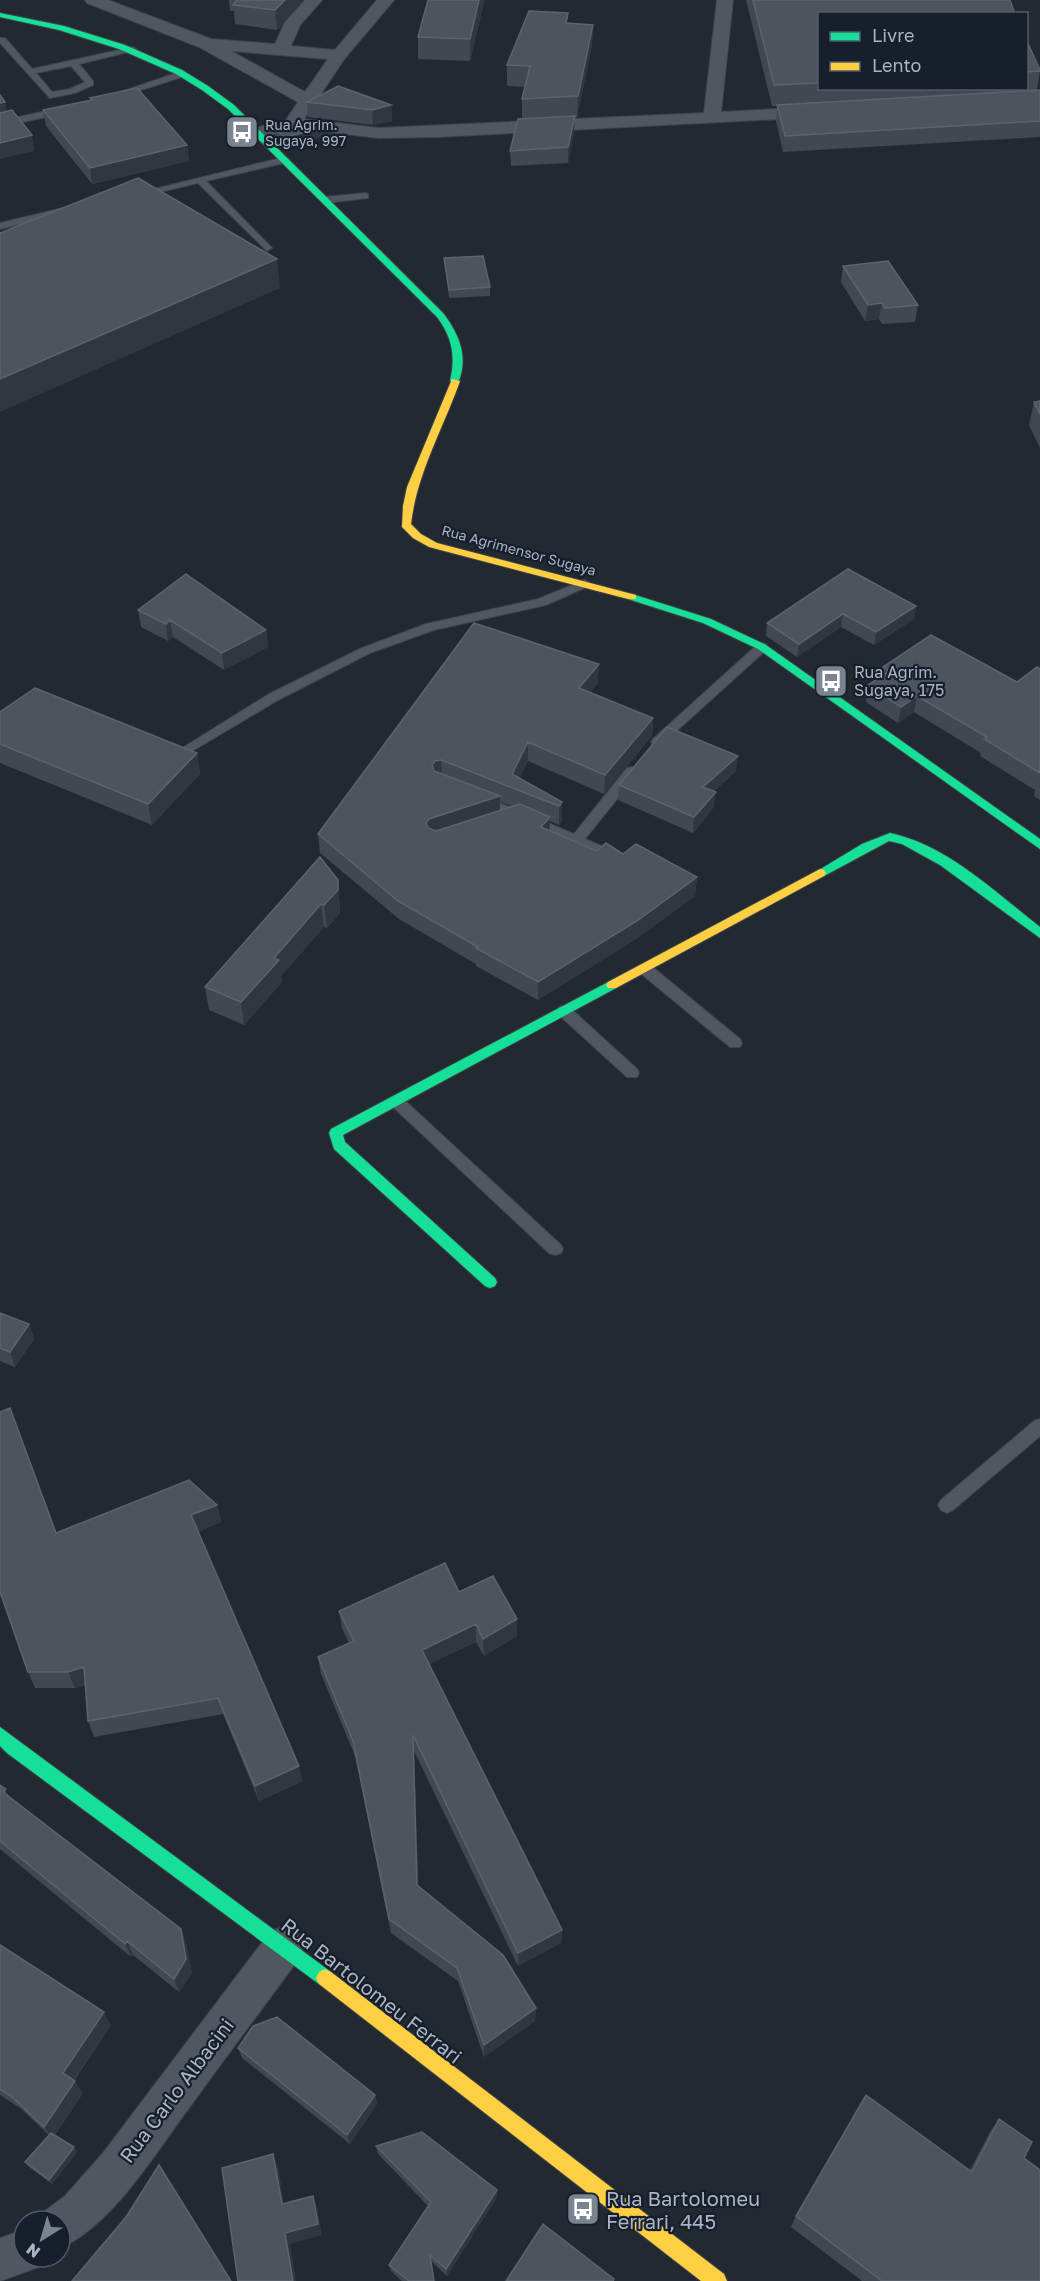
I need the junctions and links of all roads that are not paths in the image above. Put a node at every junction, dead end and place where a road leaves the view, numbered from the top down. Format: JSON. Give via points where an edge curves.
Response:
{"nodes":[{"id":1,"x":93,"y":0,"type":"edge"},
{"id":2,"x":314,"y":0,"type":"edge"},
{"id":3,"x":386,"y":0,"type":"edge"},
{"id":4,"x":725,"y":0,"type":"edge"},
{"id":5,"x":0,"y":15,"type":"edge"},
{"id":6,"x":2,"y":40,"type":"dead end"},
{"id":7,"x":205,"y":43,"type":"junction"},
{"id":8,"x":282,"y":49,"type":"junction"},
{"id":9,"x":133,"y":50,"type":"junction"},
{"id":10,"x":339,"y":55,"type":"junction"},
{"id":11,"x":73,"y":63,"type":"junction"},
{"id":12,"x":30,"y":72,"type":"junction"},
{"id":13,"x":182,"y":74,"type":"junction"},
{"id":14,"x":107,"y":98,"type":"edge"},
{"id":15,"x":307,"y":100,"type":"junction"},
{"id":16,"x":78,"y":107,"type":"edge"},
{"id":17,"x":833,"y":111,"type":"edge"},
{"id":18,"x":712,"y":117,"type":"junction"},
{"id":19,"x":0,"y":124,"type":"edge"},
{"id":20,"x":275,"y":128,"type":"junction"},
{"id":21,"x":285,"y":160,"type":"junction"},
{"id":22,"x":200,"y":180,"type":"junction"},
{"id":23,"x":133,"y":195,"type":"edge"},
{"id":24,"x":365,"y":196,"type":"dead end"},
{"id":25,"x":325,"y":200,"type":"junction"},
{"id":26,"x":78,"y":208,"type":"edge"},
{"id":27,"x":0,"y":226,"type":"edge"},
{"id":28,"x":267,"y":248,"type":"dead end"},
{"id":29,"x":585,"y":584,"type":"junction"},
{"id":30,"x":762,"y":647,"type":"junction"},
{"id":31,"x":185,"y":750,"type":"edge"},
{"id":32,"x":471,"y":796,"type":"edge"},
{"id":33,"x":520,"y":815,"type":"junction"},
{"id":34,"x":500,"y":822,"type":"edge"},
{"id":35,"x":577,"y":839,"type":"junction"},
{"id":36,"x":1040,"y":845,"type":"edge"},
{"id":37,"x":621,"y":860,"type":"edge"},
{"id":38,"x":1040,"y":934,"type":"edge"},
{"id":39,"x":644,"y":968,"type":"junction"},
{"id":40,"x":564,"y":1011,"type":"junction"},
{"id":41,"x":735,"y":1043,"type":"dead end"},
{"id":42,"x":632,"y":1073,"type":"dead end"},
{"id":43,"x":396,"y":1101,"type":"junction"},
{"id":44,"x":555,"y":1249,"type":"dead end"},
{"id":45,"x":490,"y":1282,"type":"dead end"},
{"id":46,"x":1040,"y":1426,"type":"edge"},
{"id":47,"x":948,"y":1505,"type":"dead end"},
{"id":48,"x":0,"y":1735,"type":"edge"},
{"id":49,"x":284,"y":1946,"type":"junction"},
{"id":50,"x":72,"y":2217,"type":"edge"},
{"id":51,"x":717,"y":2281,"type":"edge"}],
"edges":[{"from":1,"to":7,"type":"street"},
{"from":2,"to":8,"type":"street","via":[[291,24]]},
{"from":3,"to":10,"type":"street"},
{"from":4,"to":18,"type":"street"},
{"from":5,"to":9,"type":"main road","name":"Rua Agrimensor Sugaya"},
{"from":6,"to":12,"type":"lane"},
{"from":7,"to":8,"type":"street"},
{"from":7,"to":15,"type":"street"},
{"from":8,"to":10,"type":"street"},
{"from":9,"to":11,"type":"lane"},
{"from":9,"to":13,"type":"main road","name":"Rua Agrimensor Sugaya"},
{"from":10,"to":15,"type":"street"},
{"from":11,"to":12,"type":"lane"},
{"from":11,"to":12,"type":"lane","via":[[90,82],[61,93],[50,95]]},
{"from":13,"to":14,"type":"lane"},
{"from":13,"to":20,"type":"main road","name":"Rua Agrimensor Sugaya"},
{"from":15,"to":20,"type":"street"},
{"from":16,"to":19,"type":"lane"},
{"from":17,"to":18,"type":"street"},
{"from":18,"to":20,"type":"street","via":[[437,132]]},
{"from":20,"to":21,"type":"main road","name":"Rua Agrimensor Sugaya"},
{"from":21,"to":22,"type":"lane"},
{"from":21,"to":25,"type":"main road","name":"Rua Agrimensor Sugaya"},
{"from":22,"to":23,"type":"lane"},
{"from":22,"to":28,"type":"lane"},
{"from":24,"to":25,"type":"lane"},
{"from":25,"to":29,"type":"main road","name":"Rua Agrimensor Sugaya","via":[[437,313],[452,332],[459,351],[457,375],[405,504],[406,525],[433,545]]},
{"from":26,"to":27,"type":"lane"},
{"from":29,"to":30,"type":"main road","name":"Rua Agrimensor Sugaya","via":[[707,621]]},
{"from":29,"to":31,"type":"lane","via":[[544,601],[431,627],[381,644],[341,662]]},
{"from":30,"to":35,"type":"lane","via":[[659,739]]},
{"from":30,"to":36,"type":"main road","name":"Rua Agrimensor Sugaya"},
{"from":32,"to":33,"type":"lane"},
{"from":33,"to":34,"type":"lane"},
{"from":33,"to":35,"type":"lane"},
{"from":35,"to":37,"type":"lane"},
{"from":38,"to":39,"type":"main road","via":[[936,856],[913,842],[888,837]]},
{"from":39,"to":40,"type":"main road"},
{"from":39,"to":41,"type":"lane"},
{"from":40,"to":42,"type":"lane"},
{"from":40,"to":43,"type":"main road"},
{"from":43,"to":44,"type":"lane"},
{"from":43,"to":45,"type":"main road","via":[[336,1133],[339,1145]]},
{"from":46,"to":47,"type":"lane"},
{"from":48,"to":49,"type":"main road","name":"Rua Bartolomeu Ferrari"},
{"from":49,"to":50,"type":"street","name":"Rua Carlo Albacini","via":[[118,2168]]},
{"from":49,"to":51,"type":"main road","name":"Rua Bartolomeu Ferrari"}]}
